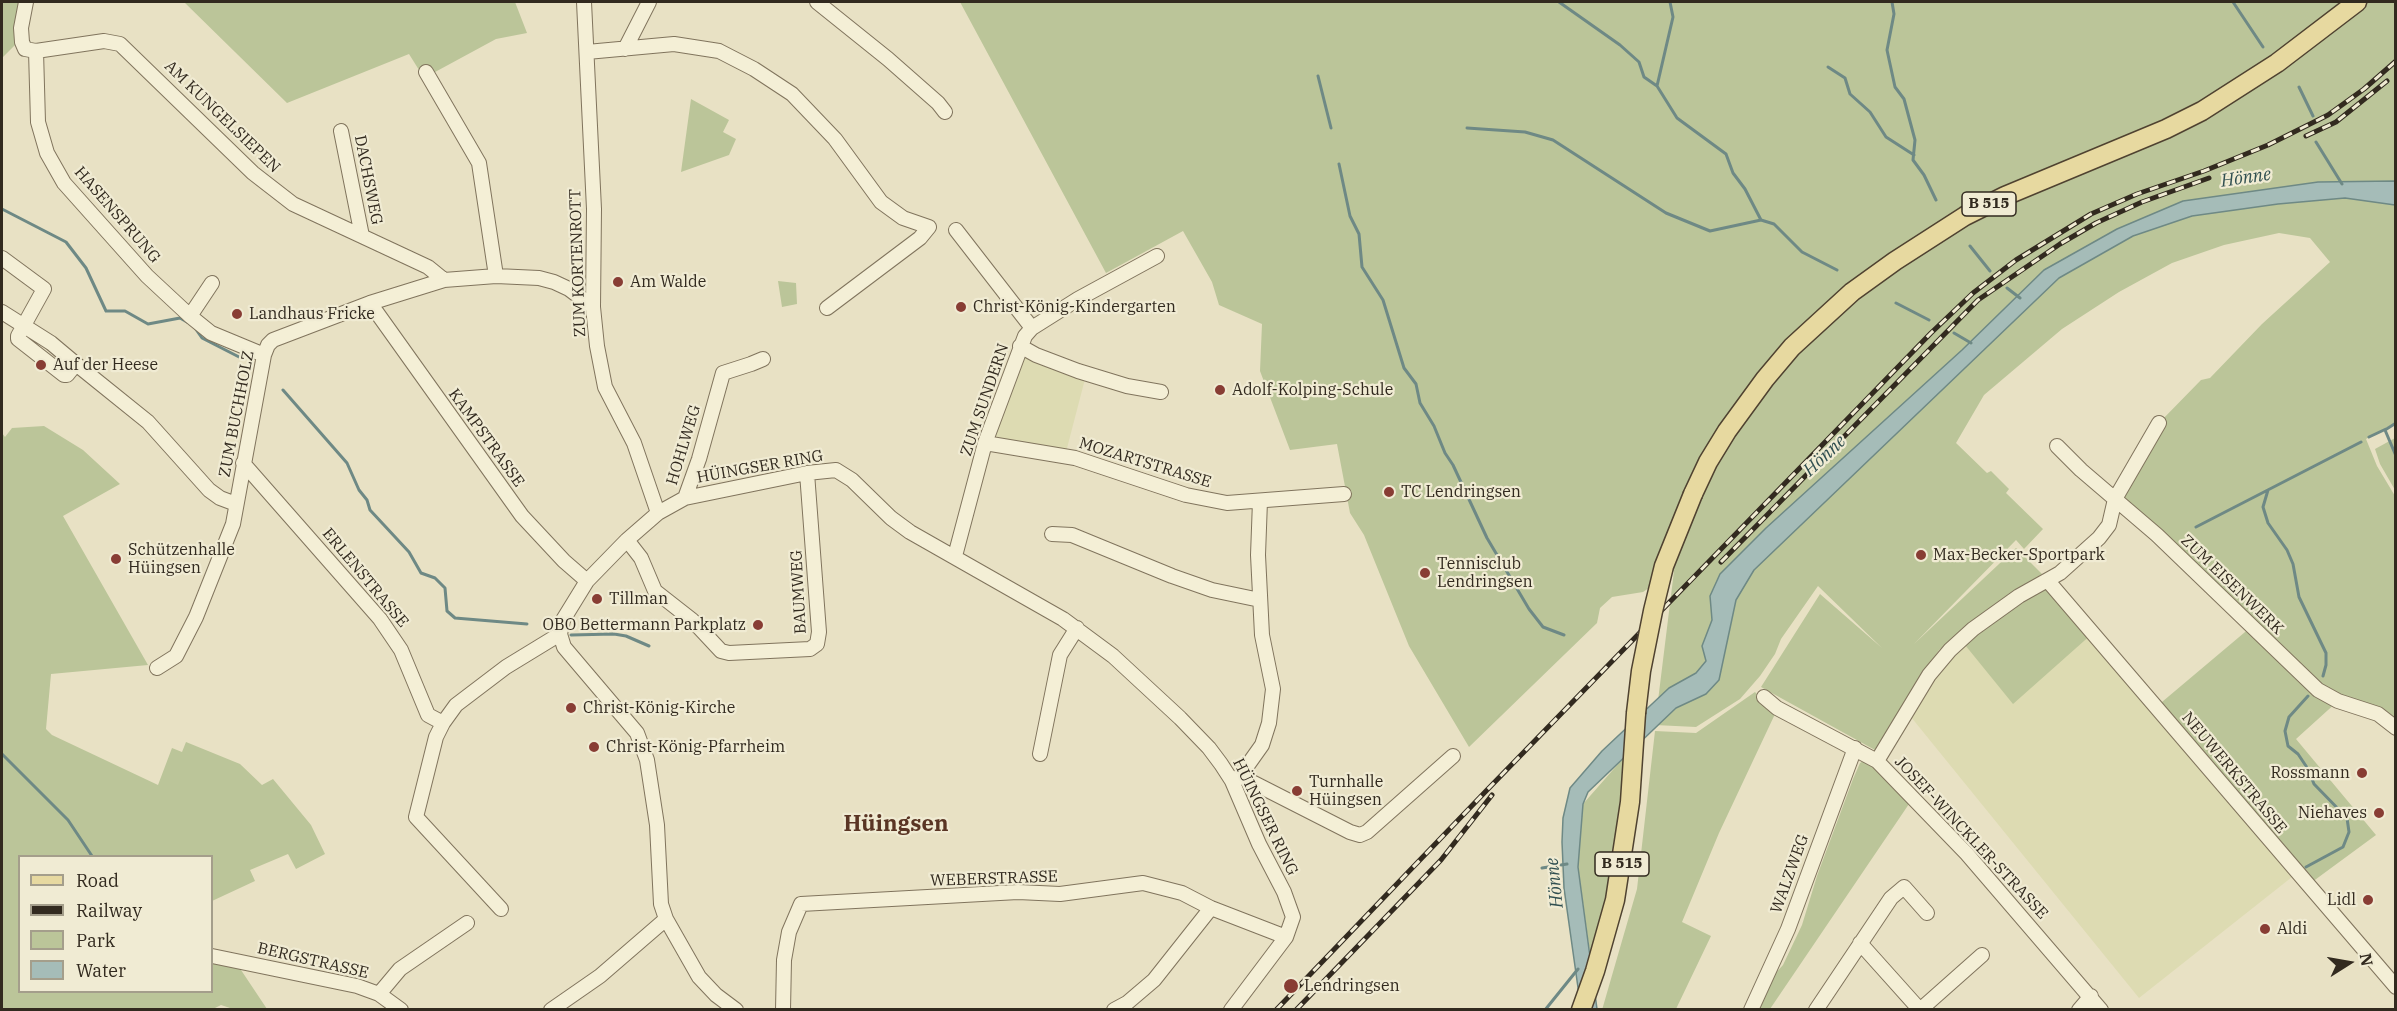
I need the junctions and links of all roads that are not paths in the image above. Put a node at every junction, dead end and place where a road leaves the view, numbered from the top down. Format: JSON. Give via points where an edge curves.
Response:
{"nodes":[{"id":1,"x":26,"y":2,"type":"edge"},
{"id":2,"x":584,"y":2,"type":"edge"},
{"id":3,"x":648,"y":2,"type":"edge"},
{"id":4,"x":817,"y":2,"type":"edge"},
{"id":5,"x":2357,"y":2,"type":"edge"},
{"id":6,"x":625,"y":49,"type":"junction"},
{"id":7,"x":36,"y":51,"type":"junction"},
{"id":8,"x":587,"y":52,"type":"junction"},
{"id":9,"x":426,"y":72,"type":"dead end"},
{"id":10,"x":945,"y":112,"type":"dead end"},
{"id":11,"x":341,"y":131,"type":"dead end"},
{"id":12,"x":956,"y":230,"type":"dead end"},
{"id":13,"x":362,"y":236,"type":"junction"},
{"id":14,"x":1157,"y":256,"type":"dead end"},
{"id":15,"x":2,"y":258,"type":"edge"},
{"id":16,"x":496,"y":276,"type":"junction"},
{"id":17,"x":444,"y":280,"type":"junction"},
{"id":18,"x":212,"y":283,"type":"dead end"},
{"id":19,"x":370,"y":303,"type":"junction"},
{"id":20,"x":593,"y":307,"type":"junction"},
{"id":21,"x":827,"y":308,"type":"dead end"},
{"id":22,"x":2,"y":312,"type":"edge"},
{"id":23,"x":190,"y":315,"type":"junction"},
{"id":24,"x":24,"y":326,"type":"junction"},
{"id":25,"x":1032,"y":328,"type":"junction"},
{"id":26,"x":1020,"y":346,"type":"junction"},
{"id":27,"x":264,"y":355,"type":"junction"},
{"id":28,"x":763,"y":358,"type":"dead end"},
{"id":29,"x":1161,"y":392,"type":"dead end"},
{"id":30,"x":2159,"y":423,"type":"dead end"},
{"id":31,"x":986,"y":443,"type":"junction"},
{"id":32,"x":2057,"y":446,"type":"dead end"},
{"id":33,"x":243,"y":463,"type":"junction"},
{"id":34,"x":807,"y":473,"type":"junction"},
{"id":35,"x":1344,"y":494,"type":"dead end"},
{"id":36,"x":685,"y":498,"type":"junction"},
{"id":37,"x":2115,"y":499,"type":"junction"},
{"id":38,"x":1260,"y":501,"type":"junction"},
{"id":39,"x":236,"y":504,"type":"junction"},
{"id":40,"x":658,"y":513,"type":"junction"},
{"id":41,"x":1052,"y":534,"type":"dead end"},
{"id":42,"x":627,"y":540,"type":"junction"},
{"id":43,"x":955,"y":556,"type":"junction"},
{"id":44,"x":587,"y":581,"type":"junction"},
{"id":45,"x":2048,"y":581,"type":"junction"},
{"id":46,"x":1260,"y":600,"type":"junction"},
{"id":47,"x":1077,"y":628,"type":"junction"},
{"id":48,"x":561,"y":634,"type":"junction"},
{"id":49,"x":157,"y":668,"type":"dead end"},
{"id":50,"x":1764,"y":697,"type":"dead end"},
{"id":51,"x":443,"y":723,"type":"junction"},
{"id":52,"x":2396,"y":728,"type":"edge"},
{"id":53,"x":1856,"y":748,"type":"junction"},
{"id":54,"x":1040,"y":754,"type":"dead end"},
{"id":55,"x":1453,"y":756,"type":"dead end"},
{"id":56,"x":1877,"y":761,"type":"junction"},
{"id":57,"x":1236,"y":778,"type":"junction"},
{"id":58,"x":1211,"y":908,"type":"junction"},
{"id":59,"x":501,"y":909,"type":"dead end"},
{"id":60,"x":1927,"y":913,"type":"dead end"},
{"id":61,"x":666,"y":919,"type":"junction"},
{"id":62,"x":467,"y":923,"type":"dead end"},
{"id":63,"x":1286,"y":937,"type":"junction"},
{"id":64,"x":1860,"y":943,"type":"junction"},
{"id":65,"x":1982,"y":955,"type":"dead end"},
{"id":66,"x":213,"y":956,"type":"edge"},
{"id":67,"x":2396,"y":987,"type":"edge"},
{"id":68,"x":379,"y":994,"type":"junction"},
{"id":69,"x":2091,"y":996,"type":"junction"},
{"id":70,"x":735,"y":1009,"type":"edge"},
{"id":71,"x":401,"y":1010,"type":"edge"},
{"id":72,"x":550,"y":1010,"type":"edge"},
{"id":73,"x":783,"y":1010,"type":"edge"},
{"id":74,"x":1114,"y":1010,"type":"edge"},
{"id":75,"x":1231,"y":1010,"type":"edge"},
{"id":76,"x":1581,"y":1010,"type":"edge"},
{"id":77,"x":1751,"y":1010,"type":"edge"},
{"id":78,"x":1816,"y":1010,"type":"edge"},
{"id":79,"x":1920,"y":1010,"type":"edge"},
{"id":80,"x":2079,"y":1010,"type":"edge"},
{"id":81,"x":2101,"y":1010,"type":"edge"}],
"edges":[{"from":1,"to":7,"type":"street","via":[[21,42],[26,49]]},
{"from":2,"to":8,"type":"street","name":"ZUM KORTENROTT"},
{"from":3,"to":6,"type":"street"},
{"from":4,"to":10,"type":"street","via":[[888,59]]},
{"from":5,"to":76,"type":"main road","number":"B 515","bridge":true,"via":[[2277,63],[2202,111],[2006,196],[1936,234],[1852,292],[1765,379],[1708,462],[1664,566],[1641,671],[1630,802],[1615,900]]},
{"from":6,"to":8,"type":"street"},
{"from":6,"to":21,"type":"street","via":[[674,44],[719,51],[754,69],[805,106],[835,139],[881,202],[903,218],[929,227],[920,238]]},
{"from":7,"to":13,"type":"street","name":"AM KUNGELSIEPEN","via":[[104,41],[120,44],[253,173],[293,204]]},
{"from":7,"to":23,"type":"street","name":"HASENSPRUNG","via":[[39,122],[47,153],[64,183],[147,276]]},
{"from":8,"to":20,"type":"street","name":"ZUM KORTENROTT","via":[[594,209]]},
{"from":9,"to":16,"type":"street","via":[[479,163]]},
{"from":11,"to":13,"type":"street","name":"DACHSWEG"},
{"from":12,"to":25,"type":"street"},
{"from":13,"to":17,"type":"street","name":"AM KUNGELSIEPEN","via":[[428,267]]},
{"from":14,"to":25,"type":"street","name":"ZUM SUNDERN"},
{"from":15,"to":24,"type":"street","via":[[44,289]]},
{"from":16,"to":17,"type":"street","name":"ZUM BUCHHOLZ"},
{"from":16,"to":20,"type":"street","name":"ZUM BUCHHOLZ","via":[[554,282]]},
{"from":17,"to":19,"type":"street","name":"ZUM BUCHHOLZ"},
{"from":18,"to":23,"type":"street"},
{"from":19,"to":27,"type":"street","name":"ZUM BUCHHOLZ","via":[[279,336],[268,345]]},
{"from":19,"to":44,"type":"street","name":"KAMPSTRASSE","via":[[522,516]]},
{"from":20,"to":40,"type":"street","name":"ZUM KORTENROTT","via":[[605,387],[634,443]]},
{"from":22,"to":24,"type":"street"},
{"from":23,"to":27,"type":"street","name":"HASENSPRUNG","via":[[211,333]]},
{"from":24,"to":39,"type":"street","via":[[51,343],[148,422],[209,490]]},
{"from":25,"to":26,"type":"street","name":"ZUM SUNDERN"},
{"from":26,"to":29,"type":"street","via":[[1078,371]]},
{"from":26,"to":31,"type":"street","name":"ZUM SUNDERN"},
{"from":27,"to":33,"type":"street","name":"ZUM BUCHHOLZ"},
{"from":28,"to":36,"type":"street","name":"HOHLWEG","via":[[723,373]]},
{"from":30,"to":37,"type":"street"},
{"from":31,"to":38,"type":"street","name":"MOZARTSTRASSE","via":[[1075,458],[1186,495],[1227,503]]},
{"from":31,"to":43,"type":"street","name":"ZUM SUNDERN"},
{"from":32,"to":37,"type":"street","name":"ZUM EISENWERK"},
{"from":33,"to":39,"type":"street","name":"ZUM BUCHHOLZ"},
{"from":33,"to":51,"type":"street","name":"ERLENSTRASSE","via":[[380,619],[401,650],[428,716]]},
{"from":34,"to":36,"type":"street","name":"HÜINGSER RING"},
{"from":34,"to":42,"type":"street","name":"BAUMWEG","via":[[819,632],[817,644],[810,649],[721,651],[692,620],[655,591],[641,558]]},
{"from":34,"to":43,"type":"street","name":"HÜINGSER RING","via":[[836,470],[847,476],[891,518]]},
{"from":35,"to":38,"type":"street","name":"MOZARTSTRASSE"},
{"from":36,"to":40,"type":"street","name":"HÜINGSER RING"},
{"from":37,"to":45,"type":"street","via":[[2109,525]]},
{"from":37,"to":52,"type":"street","name":"ZUM EISENWERK","via":[[2318,690],[2378,714]]},
{"from":38,"to":46,"type":"street"},
{"from":39,"to":49,"type":"street","name":"ZUM BUCHHOLZ","via":[[233,524],[196,617],[176,656]]},
{"from":40,"to":42,"type":"street","name":"HÜINGSER RING"},
{"from":41,"to":46,"type":"street","via":[[1072,535],[1212,590]]},
{"from":42,"to":44,"type":"street","name":"HÜINGSER RING"},
{"from":43,"to":47,"type":"street","name":"HÜINGSER RING"},
{"from":44,"to":48,"type":"street","name":"HÜINGSER RING","via":[[563,620]]},
{"from":45,"to":56,"type":"street","via":[[2019,596],[1950,650],[1929,675]]},
{"from":45,"to":67,"type":"street","name":"NEUWERKSTRASSE"},
{"from":46,"to":57,"type":"street","via":[[1273,689],[1262,746]]},
{"from":47,"to":54,"type":"street","via":[[1060,655]]},
{"from":47,"to":57,"type":"street","name":"HÜINGSER RING","via":[[1180,718]]},
{"from":48,"to":51,"type":"street","via":[[506,667],[456,705]]},
{"from":48,"to":61,"type":"street","via":[[564,646],[637,733],[647,760],[656,817],[661,904]]},
{"from":50,"to":53,"type":"street","name":"JOSEF-WINCKLER-STRASSE","via":[[1777,708]]},
{"from":51,"to":59,"type":"street","via":[[416,817]]},
{"from":53,"to":56,"type":"street","name":"JOSEF-WINCKLER-STRASSE"},
{"from":53,"to":77,"type":"street","name":"WALZWEG","via":[[1788,929]]},
{"from":55,"to":57,"type":"street","via":[[1360,835]]},
{"from":56,"to":69,"type":"street","name":"JOSEF-WINCKLER-STRASSE","via":[[1967,854]]},
{"from":57,"to":63,"type":"street","name":"HÜINGSER RING","via":[[1259,844],[1293,917]]},
{"from":58,"to":63,"type":"street","name":"WEBERSTRASSE"},
{"from":58,"to":73,"type":"street","name":"WEBERSTRASSE","via":[[1182,893],[1143,883],[1059,894],[1018,892],[801,904],[789,932],[784,960]]},
{"from":58,"to":74,"type":"street","via":[[1154,980]]},
{"from":60,"to":64,"type":"street","via":[[1904,887],[1891,898]]},
{"from":61,"to":70,"type":"street","via":[[699,977]]},
{"from":61,"to":72,"type":"street","via":[[600,976]]},
{"from":62,"to":68,"type":"street","via":[[399,969]]},
{"from":63,"to":75,"type":"street","name":"HÜINGSER RING"},
{"from":64,"to":78,"type":"street"},
{"from":64,"to":79,"type":"street"},
{"from":65,"to":79,"type":"street"},
{"from":66,"to":68,"type":"street","name":"BERGSTRASSE"},
{"from":68,"to":71,"type":"street","name":"BERGSTRASSE"},
{"from":69,"to":80,"type":"street"},
{"from":69,"to":81,"type":"street","name":"JOSEF-WINCKLER-STRASSE"}]}
